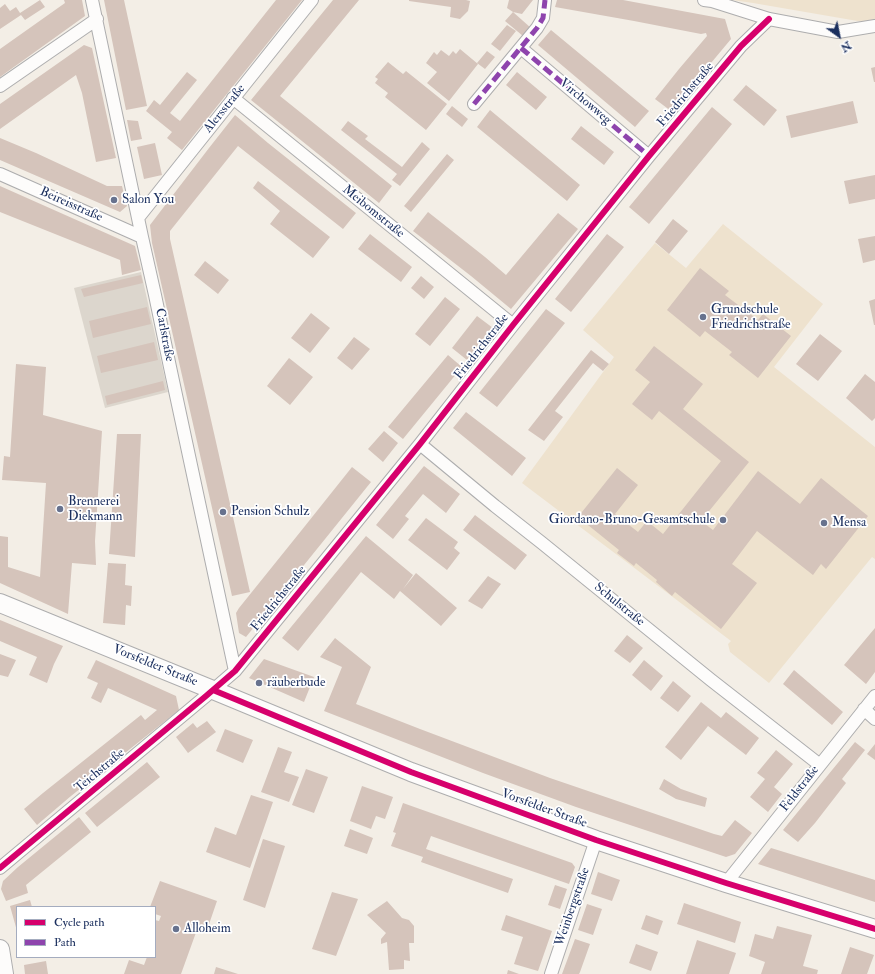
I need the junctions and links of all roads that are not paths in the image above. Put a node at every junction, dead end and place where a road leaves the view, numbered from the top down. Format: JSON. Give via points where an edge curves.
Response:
{"nodes":[{"id":1,"x":92,"y":0,"type":"edge"},
{"id":2,"x":312,"y":0,"type":"edge"},
{"id":3,"x":545,"y":0,"type":"edge"},
{"id":4,"x":704,"y":0,"type":"edge"},
{"id":5,"x":96,"y":19,"type":"junction"},
{"id":6,"x":769,"y":19,"type":"junction"},
{"id":7,"x":875,"y":26,"type":"edge"},
{"id":8,"x":521,"y":48,"type":"junction"},
{"id":9,"x":0,"y":86,"type":"edge"},
{"id":10,"x":233,"y":98,"type":"junction"},
{"id":11,"x":474,"y":104,"type":"dead end"},
{"id":12,"x":649,"y":156,"type":"junction"},
{"id":13,"x":0,"y":174,"type":"edge"},
{"id":14,"x":138,"y":218,"type":"junction"},
{"id":15,"x":142,"y":236,"type":"junction"},
{"id":16,"x":512,"y":325,"type":"junction"},
{"id":17,"x":420,"y":444,"type":"junction"},
{"id":18,"x":0,"y":603,"type":"edge"},
{"id":19,"x":236,"y":670,"type":"junction"},
{"id":20,"x":213,"y":690,"type":"junction"},
{"id":21,"x":875,"y":696,"type":"edge"},
{"id":22,"x":864,"y":710,"type":"junction"},
{"id":23,"x":875,"y":718,"type":"edge"},
{"id":24,"x":820,"y":765,"type":"junction"},
{"id":25,"x":596,"y":840,"type":"junction"},
{"id":26,"x":0,"y":868,"type":"edge"},
{"id":27,"x":726,"y":883,"type":"junction"},
{"id":28,"x":875,"y":929,"type":"edge"},
{"id":29,"x":0,"y":949,"type":"edge"},
{"id":30,"x":4,"y":974,"type":"edge"},
{"id":31,"x":551,"y":974,"type":"edge"}],
"edges":[{"from":1,"to":5,"type":"street","name":"Carlstraße"},
{"from":2,"to":10,"type":"street","name":"Alersstraße"},
{"from":3,"to":8,"type":"street","via":[[543,18]]},
{"from":4,"to":6,"type":"street"},
{"from":5,"to":9,"type":"street"},
{"from":5,"to":14,"type":"street","name":"Carlstraße"},
{"from":6,"to":7,"type":"street","via":[[838,32]]},
{"from":6,"to":12,"type":"street","name":"Friedrichstraße","via":[[742,46]]},
{"from":8,"to":11,"type":"street"},
{"from":8,"to":12,"type":"street","name":"Virchowweg"},
{"from":10,"to":14,"type":"street","name":"Alersstraße"},
{"from":10,"to":16,"type":"street","name":"Meibomstraße"},
{"from":12,"to":16,"type":"street","name":"Friedrichstraße"},
{"from":13,"to":15,"type":"street","name":"Beireisstraße"},
{"from":14,"to":15,"type":"street","name":"Carlstraße"},
{"from":15,"to":19,"type":"street","name":"Carlstraße"},
{"from":16,"to":17,"type":"street","name":"Friedrichstraße"},
{"from":17,"to":19,"type":"street","name":"Friedrichstraße"},
{"from":17,"to":24,"type":"street","name":"Schulstraße"},
{"from":18,"to":20,"type":"main road","name":"Vorsfelder Straße"},
{"from":19,"to":20,"type":"street","name":"Friedrichstraße"},
{"from":20,"to":25,"type":"main road","name":"Vorsfelder Straße","via":[[411,772]]},
{"from":20,"to":26,"type":"street","name":"Teichstraße"},
{"from":21,"to":22,"type":"street","name":"Feldstraße"},
{"from":22,"to":23,"type":"street"},
{"from":22,"to":24,"type":"street","name":"Feldstraße"},
{"from":24,"to":27,"type":"street","name":"Feldstraße"},
{"from":25,"to":27,"type":"main road","name":"Vorsfelder Straße"},
{"from":25,"to":31,"type":"street","name":"Weinbergstraße"},
{"from":27,"to":28,"type":"main road","name":"Vorsfelder Straße"},
{"from":29,"to":30,"type":"main road"}]}
